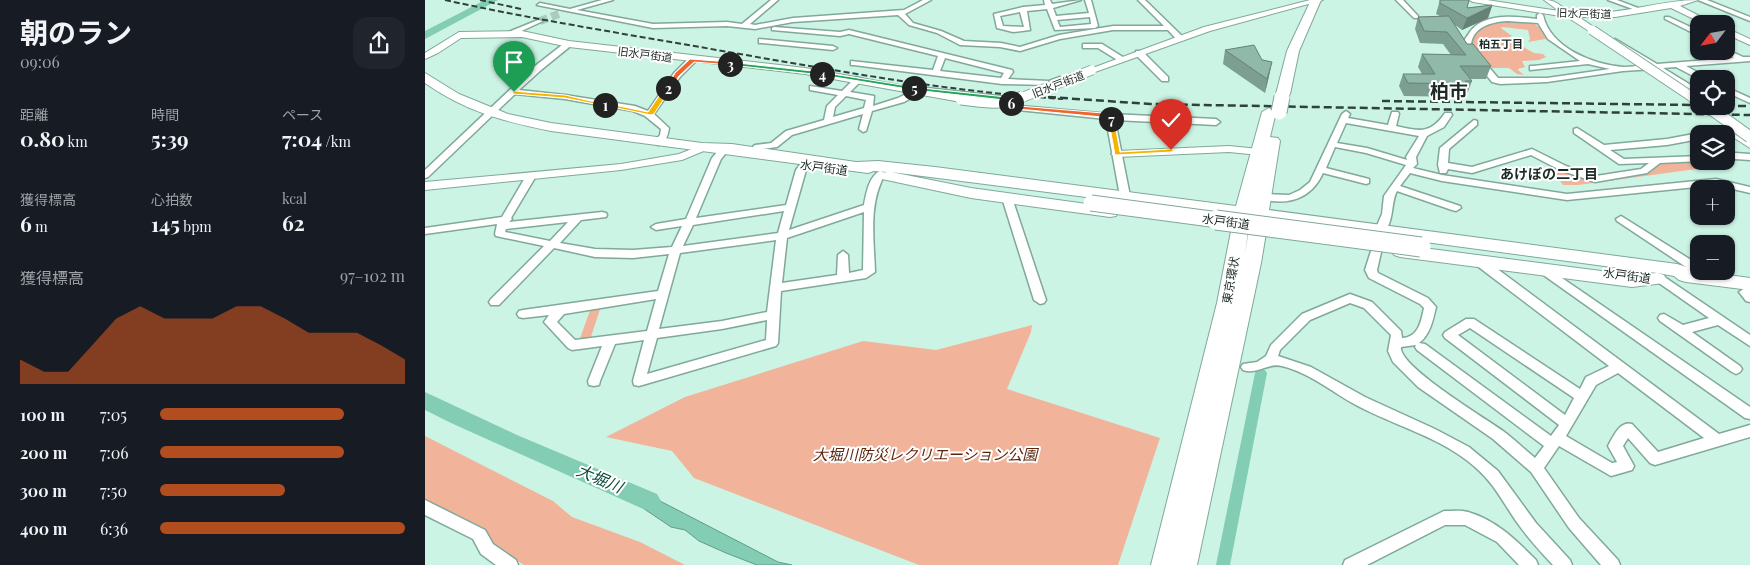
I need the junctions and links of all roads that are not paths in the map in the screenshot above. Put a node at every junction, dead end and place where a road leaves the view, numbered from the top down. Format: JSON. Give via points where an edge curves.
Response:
{"nodes":[{"id":1,"x":552,"y":0,"type":"edge"},
{"id":2,"x":610,"y":0,"type":"edge"},
{"id":3,"x":762,"y":0,"type":"edge"},
{"id":4,"x":928,"y":0,"type":"edge"},
{"id":5,"x":1078,"y":0,"type":"edge"},
{"id":6,"x":1088,"y":0,"type":"edge"},
{"id":7,"x":1141,"y":0,"type":"edge"},
{"id":8,"x":1399,"y":0,"type":"edge"},
{"id":9,"x":1473,"y":0,"type":"edge"},
{"id":10,"x":1548,"y":0,"type":"edge"},
{"id":11,"x":1611,"y":0,"type":"edge"},
{"id":12,"x":1695,"y":0,"type":"edge"},
{"id":13,"x":1701,"y":0,"type":"edge"},
{"id":14,"x":1313,"y":1,"type":"edge"},
{"id":15,"x":773,"y":2,"type":"edge"},
{"id":16,"x":1068,"y":2,"type":"edge"},
{"id":17,"x":1048,"y":3,"type":"edge"},
{"id":18,"x":1672,"y":5,"type":"junction"},
{"id":19,"x":1023,"y":9,"type":"junction"},
{"id":20,"x":567,"y":10,"type":"junction"},
{"id":21,"x":1540,"y":10,"type":"junction"},
{"id":22,"x":1643,"y":11,"type":"junction"},
{"id":23,"x":899,"y":12,"type":"junction"},
{"id":24,"x":559,"y":14,"type":"tunnel mouth"},
{"id":25,"x":1567,"y":14,"type":"junction"},
{"id":26,"x":1093,"y":15,"type":"junction"},
{"id":27,"x":1693,"y":15,"type":"edge"},
{"id":28,"x":1416,"y":17,"type":"edge"},
{"id":29,"x":815,"y":18,"type":"junction"},
{"id":30,"x":1053,"y":18,"type":"junction"},
{"id":31,"x":1667,"y":18,"type":"dead end"},
{"id":32,"x":1750,"y":19,"type":"edge"},
{"id":33,"x":540,"y":21,"type":"tunnel mouth"},
{"id":34,"x":1540,"y":21,"type":"junction"},
{"id":35,"x":742,"y":26,"type":"junction"},
{"id":36,"x":771,"y":26,"type":"junction"},
{"id":37,"x":1168,"y":28,"type":"junction"},
{"id":38,"x":1589,"y":28,"type":"junction"},
{"id":39,"x":1690,"y":30,"type":"edge"},
{"id":40,"x":849,"y":32,"type":"junction"},
{"id":41,"x":510,"y":33,"type":"junction"},
{"id":42,"x":1735,"y":35,"type":"edge"},
{"id":43,"x":1180,"y":38,"type":"junction"},
{"id":44,"x":1750,"y":42,"type":"edge"},
{"id":45,"x":569,"y":44,"type":"junction"},
{"id":46,"x":1086,"y":46,"type":"dead end"},
{"id":47,"x":833,"y":48,"type":"dead end"},
{"id":48,"x":438,"y":50,"type":"junction"},
{"id":49,"x":1139,"y":53,"type":"junction"},
{"id":50,"x":1735,"y":54,"type":"edge"},
{"id":51,"x":425,"y":56,"type":"edge"},
{"id":52,"x":944,"y":56,"type":"junction"},
{"id":53,"x":1122,"y":59,"type":"junction"},
{"id":54,"x":1747,"y":59,"type":"edge"},
{"id":55,"x":425,"y":60,"type":"edge"},
{"id":56,"x":692,"y":60,"type":"junction"},
{"id":57,"x":1588,"y":62,"type":"junction"},
{"id":58,"x":854,"y":63,"type":"dead end"},
{"id":59,"x":1679,"y":66,"type":"junction"},
{"id":60,"x":1656,"y":67,"type":"junction"},
{"id":61,"x":1097,"y":68,"type":"junction"},
{"id":62,"x":1533,"y":68,"type":"dead end"},
{"id":63,"x":1641,"y":68,"type":"junction"},
{"id":64,"x":1623,"y":69,"type":"junction"},
{"id":65,"x":1690,"y":71,"type":"edge"},
{"id":66,"x":935,"y":74,"type":"junction"},
{"id":67,"x":426,"y":75,"type":"edge"},
{"id":68,"x":859,"y":79,"type":"junction"},
{"id":69,"x":1165,"y":79,"type":"dead end"},
{"id":70,"x":1002,"y":82,"type":"junction"},
{"id":71,"x":813,"y":88,"type":"dead end"},
{"id":72,"x":907,"y":88,"type":"junction"},
{"id":73,"x":1690,"y":88,"type":"edge"},
{"id":74,"x":920,"y":90,"type":"junction"},
{"id":75,"x":514,"y":92,"type":"junction"},
{"id":76,"x":844,"y":93,"type":"junction"},
{"id":77,"x":1690,"y":93,"type":"edge"},
{"id":78,"x":1735,"y":94,"type":"edge"},
{"id":79,"x":1690,"y":99,"type":"edge"},
{"id":80,"x":1750,"y":101,"type":"edge"},
{"id":81,"x":868,"y":109,"type":"junction"},
{"id":82,"x":491,"y":114,"type":"junction"},
{"id":83,"x":648,"y":114,"type":"junction"},
{"id":84,"x":1395,"y":114,"type":"dead end"},
{"id":85,"x":1448,"y":115,"type":"dead end"},
{"id":86,"x":1719,"y":115,"type":"edge"},
{"id":87,"x":1110,"y":117,"type":"junction"},
{"id":88,"x":828,"y":122,"type":"junction"},
{"id":89,"x":1216,"y":122,"type":"dead end"},
{"id":90,"x":1474,"y":123,"type":"dead end"},
{"id":91,"x":1391,"y":128,"type":"junction"},
{"id":92,"x":863,"y":129,"type":"dead end"},
{"id":93,"x":1750,"y":130,"type":"edge"},
{"id":94,"x":1577,"y":131,"type":"dead end"},
{"id":95,"x":1735,"y":132,"type":"edge"},
{"id":96,"x":1424,"y":134,"type":"junction"},
{"id":97,"x":1735,"y":134,"type":"edge"},
{"id":98,"x":1690,"y":138,"type":"edge"},
{"id":99,"x":1750,"y":138,"type":"edge"},
{"id":100,"x":658,"y":142,"type":"junction"},
{"id":101,"x":1331,"y":144,"type":"junction"},
{"id":102,"x":1750,"y":145,"type":"edge"},
{"id":103,"x":702,"y":148,"type":"junction"},
{"id":104,"x":1602,"y":148,"type":"junction"},
{"id":105,"x":752,"y":152,"type":"junction"},
{"id":106,"x":1264,"y":152,"type":"junction"},
{"id":107,"x":721,"y":153,"type":"junction"},
{"id":108,"x":1117,"y":154,"type":"junction"},
{"id":109,"x":1735,"y":156,"type":"edge"},
{"id":110,"x":1750,"y":157,"type":"edge"},
{"id":111,"x":1690,"y":159,"type":"edge"},
{"id":112,"x":1656,"y":162,"type":"junction"},
{"id":113,"x":805,"y":164,"type":"junction"},
{"id":114,"x":1443,"y":165,"type":"junction"},
{"id":115,"x":857,"y":166,"type":"junction"},
{"id":116,"x":1411,"y":167,"type":"junction"},
{"id":117,"x":1320,"y":169,"type":"junction"},
{"id":118,"x":880,"y":174,"type":"junction"},
{"id":119,"x":425,"y":175,"type":"edge"},
{"id":120,"x":531,"y":176,"type":"junction"},
{"id":121,"x":1442,"y":178,"type":"junction"},
{"id":122,"x":1366,"y":181,"type":"dead end"},
{"id":123,"x":425,"y":186,"type":"edge"},
{"id":124,"x":1394,"y":187,"type":"junction"},
{"id":125,"x":1750,"y":190,"type":"edge"},
{"id":126,"x":1125,"y":196,"type":"junction"},
{"id":127,"x":1009,"y":198,"type":"junction"},
{"id":128,"x":1092,"y":200,"type":"junction"},
{"id":129,"x":791,"y":207,"type":"junction"},
{"id":130,"x":869,"y":207,"type":"junction"},
{"id":131,"x":1457,"y":208,"type":"dead end"},
{"id":132,"x":602,"y":215,"type":"dead end"},
{"id":133,"x":1253,"y":217,"type":"junction"},
{"id":134,"x":578,"y":218,"type":"junction"},
{"id":135,"x":1621,"y":219,"type":"dead end"},
{"id":136,"x":691,"y":221,"type":"junction"},
{"id":137,"x":504,"y":223,"type":"junction"},
{"id":138,"x":656,"y":226,"type":"dead end"},
{"id":139,"x":425,"y":230,"type":"edge"},
{"id":140,"x":1380,"y":230,"type":"junction"},
{"id":141,"x":782,"y":236,"type":"junction"},
{"id":142,"x":1420,"y":244,"type":"junction"},
{"id":143,"x":550,"y":245,"type":"junction"},
{"id":144,"x":1377,"y":248,"type":"junction"},
{"id":145,"x":675,"y":251,"type":"junction"},
{"id":146,"x":843,"y":255,"type":"dead end"},
{"id":147,"x":1480,"y":262,"type":"junction"},
{"id":148,"x":1690,"y":266,"type":"edge"},
{"id":149,"x":1546,"y":271,"type":"junction"},
{"id":150,"x":1690,"y":272,"type":"edge"},
{"id":151,"x":1690,"y":274,"type":"edge"},
{"id":152,"x":843,"y":277,"type":"junction"},
{"id":153,"x":1660,"y":280,"type":"junction"},
{"id":154,"x":1717,"y":280,"type":"edge"},
{"id":155,"x":776,"y":288,"type":"junction"},
{"id":156,"x":1749,"y":292,"type":"edge"},
{"id":157,"x":664,"y":294,"type":"junction"},
{"id":158,"x":1040,"y":300,"type":"dead end"},
{"id":159,"x":495,"y":302,"type":"dead end"},
{"id":160,"x":560,"y":310,"type":"junction"},
{"id":161,"x":523,"y":314,"type":"dead end"},
{"id":162,"x":773,"y":315,"type":"junction"},
{"id":163,"x":1664,"y":318,"type":"dead end"},
{"id":164,"x":1719,"y":320,"type":"junction"},
{"id":165,"x":1681,"y":330,"type":"junction"},
{"id":166,"x":653,"y":334,"type":"junction"},
{"id":167,"x":609,"y":340,"type":"junction"},
{"id":168,"x":1750,"y":341,"type":"edge"},
{"id":169,"x":1396,"y":342,"type":"junction"},
{"id":170,"x":1421,"y":347,"type":"dead end"},
{"id":171,"x":1271,"y":359,"type":"junction"},
{"id":172,"x":1620,"y":366,"type":"junction"},
{"id":173,"x":1247,"y":367,"type":"dead end"},
{"id":174,"x":1736,"y":369,"type":"dead end"},
{"id":175,"x":594,"y":381,"type":"dead end"},
{"id":176,"x":1581,"y":396,"type":"junction"},
{"id":177,"x":1750,"y":414,"type":"edge"},
{"id":178,"x":1567,"y":424,"type":"junction"},
{"id":179,"x":1750,"y":431,"type":"edge"},
{"id":180,"x":1717,"y":440,"type":"junction"},
{"id":181,"x":1555,"y":441,"type":"junction"},
{"id":182,"x":1536,"y":468,"type":"junction"},
{"id":183,"x":425,"y":507,"type":"edge"},
{"id":184,"x":510,"y":565,"type":"edge"},
{"id":185,"x":1164,"y":565,"type":"edge"},
{"id":186,"x":1184,"y":565,"type":"edge"},
{"id":187,"x":1351,"y":565,"type":"edge"},
{"id":188,"x":1530,"y":565,"type":"edge"},
{"id":189,"x":1564,"y":565,"type":"edge"},
{"id":190,"x":1612,"y":565,"type":"edge"}],
"edges":[{"from":1,"to":20,"type":"street","via":[[540,5]]},
{"from":2,"to":20,"type":"street"},
{"from":3,"to":15,"type":"street"},
{"from":4,"to":23,"type":"street","via":[[908,11]]},
{"from":5,"to":16,"type":"street"},
{"from":6,"to":26,"type":"street"},
{"from":7,"to":37,"type":"street"},
{"from":8,"to":28,"type":"street"},
{"from":9,"to":21,"type":"street","name":"旧水戸街道"},
{"from":10,"to":25,"type":"street"},
{"from":11,"to":22,"type":"street"},
{"from":12,"to":18,"type":"street","name":"旧水戸街道"},
{"from":13,"to":32,"type":"street"},
{"from":14,"to":43,"type":"street","name":"旧水戸街道"},
{"from":14,"to":106,"type":"highway","name":"東京環状","bridge":true,"via":[[1278,94]]},
{"from":15,"to":35,"type":"street"},
{"from":16,"to":17,"type":"street"},
{"from":17,"to":19,"type":"street"},
{"from":17,"to":30,"type":"street"},
{"from":18,"to":22,"type":"street","name":"旧水戸街道"},
{"from":18,"to":27,"type":"street"},
{"from":19,"to":19,"type":"street","via":[[997,14],[1000,28],[1029,29]]},
{"from":20,"to":24,"type":"street"},
{"from":20,"to":35,"type":"street","via":[[659,26]]},
{"from":21,"to":25,"type":"street","name":"旧水戸街道"},
{"from":21,"to":34,"type":"street"},
{"from":22,"to":25,"type":"street","name":"旧水戸街道"},
{"from":23,"to":29,"type":"street"},
{"from":23,"to":37,"type":"street","via":[[911,24],[963,43],[1020,49],[1113,28]]},
{"from":25,"to":38,"type":"street"},
{"from":26,"to":30,"type":"street"},
{"from":26,"to":30,"type":"street","via":[[1095,26],[1067,29],[1057,29]]},
{"from":29,"to":36,"type":"street"},
{"from":29,"to":40,"type":"street","via":[[842,24]]},
{"from":31,"to":39,"type":"street"},
{"from":33,"to":41,"type":"street"},
{"from":34,"to":57,"type":"street","via":[[1554,41]]},
{"from":34,"to":64,"type":"street","via":[[1502,20],[1485,24],[1476,28],[1467,46],[1500,82],[1547,80]]},
{"from":35,"to":36,"type":"street"},
{"from":36,"to":40,"type":"street","via":[[841,34]]},
{"from":36,"to":47,"type":"street","via":[[769,34],[761,42]]},
{"from":37,"to":43,"type":"street"},
{"from":38,"to":60,"type":"street","via":[[1597,29]]},
{"from":38,"to":63,"type":"street","via":[[1584,30]]},
{"from":38,"to":77,"type":"street","bridge":true},
{"from":40,"to":52,"type":"street"},
{"from":41,"to":45,"type":"street","name":"旧水戸街道"},
{"from":41,"to":48,"type":"street","name":"旧水戸街道","via":[[459,35]]},
{"from":42,"to":44,"type":"street"},
{"from":43,"to":49,"type":"street","name":"旧水戸街道"},
{"from":45,"to":56,"type":"street","name":"旧水戸街道"},
{"from":45,"to":75,"type":"street"},
{"from":46,"to":53,"type":"street","via":[[1099,46]]},
{"from":48,"to":51,"type":"street","name":"旧水戸街道"},
{"from":48,"to":55,"type":"street","name":"旧水戸街道","via":[[435,56]]},
{"from":49,"to":53,"type":"street","name":"旧水戸街道"},
{"from":49,"to":69,"type":"street"},
{"from":50,"to":54,"type":"street"},
{"from":52,"to":66,"type":"street"},
{"from":52,"to":70,"type":"street","via":[[1009,72]]},
{"from":53,"to":61,"type":"street","name":"旧水戸街道"},
{"from":54,"to":59,"type":"street"},
{"from":56,"to":68,"type":"street","name":"旧水戸街道"},
{"from":56,"to":83,"type":"street"},
{"from":57,"to":62,"type":"street"},
{"from":57,"to":64,"type":"street"},
{"from":58,"to":66,"type":"street"},
{"from":59,"to":60,"type":"street"},
{"from":59,"to":65,"type":"street"},
{"from":60,"to":63,"type":"street"},
{"from":60,"to":73,"type":"street"},
{"from":61,"to":70,"type":"street","via":[[1091,67],[1050,83]]},
{"from":61,"to":74,"type":"street","name":"旧水戸街道","bridge":true,"via":[[1012,101],[988,103]]},
{"from":63,"to":64,"type":"street"},
{"from":63,"to":79,"type":"street"},
{"from":66,"to":70,"type":"street"},
{"from":67,"to":82,"type":"highway","name":"水戸街道","via":[[453,97]]},
{"from":68,"to":72,"type":"street","name":"旧水戸街道"},
{"from":68,"to":76,"type":"street"},
{"from":71,"to":76,"type":"street"},
{"from":72,"to":74,"type":"street","name":"旧水戸街道"},
{"from":72,"to":87,"type":"street","via":[[1006,99],[1018,108]]},
{"from":74,"to":81,"type":"street","via":[[901,100]]},
{"from":75,"to":82,"type":"street"},
{"from":75,"to":83,"type":"street","via":[[565,96]]},
{"from":76,"to":81,"type":"street","via":[[871,98]]},
{"from":76,"to":88,"type":"street","via":[[831,106]]},
{"from":78,"to":80,"type":"street"},
{"from":81,"to":88,"type":"street"},
{"from":81,"to":92,"type":"street"},
{"from":82,"to":100,"type":"highway","name":"水戸街道","via":[[551,127]]},
{"from":82,"to":119,"type":"street"},
{"from":83,"to":100,"type":"street","via":[[665,128],[664,136]]},
{"from":84,"to":91,"type":"street"},
{"from":85,"to":96,"type":"street","via":[[1441,125]]},
{"from":86,"to":99,"type":"street","bridge":true},
{"from":87,"to":89,"type":"street"},
{"from":87,"to":108,"type":"street"},
{"from":88,"to":105,"type":"street","via":[[789,133],[774,145],[758,147]]},
{"from":90,"to":114,"type":"street","via":[[1445,148]]},
{"from":91,"to":96,"type":"street"},
{"from":91,"to":101,"type":"street","via":[[1345,117]]},
{"from":93,"to":95,"type":"street"},
{"from":94,"to":104,"type":"street"},
{"from":96,"to":116,"type":"street","via":[[1411,157]]},
{"from":97,"to":102,"type":"street"},
{"from":98,"to":104,"type":"street"},
{"from":100,"to":103,"type":"highway","name":"水戸街道"},
{"from":101,"to":116,"type":"street"},
{"from":101,"to":117,"type":"street"},
{"from":103,"to":105,"type":"highway","name":"水戸街道"},
{"from":103,"to":107,"type":"highway","name":"水戸街道"},
{"from":103,"to":120,"type":"street","via":[[692,154],[621,167]]},
{"from":104,"to":112,"type":"street","via":[[1622,162]]},
{"from":105,"to":115,"type":"highway","name":"水戸街道"},
{"from":106,"to":108,"type":"street","via":[[1229,149]]},
{"from":106,"to":133,"type":"highway","name":"東京環状"},
{"from":106,"to":133,"type":"highway","name":"東京環状"},
{"from":107,"to":113,"type":"highway","name":"水戸街道"},
{"from":107,"to":136,"type":"street"},
{"from":108,"to":126,"type":"street"},
{"from":109,"to":110,"type":"street"},
{"from":111,"to":112,"type":"street"},
{"from":112,"to":114,"type":"street","via":[[1644,171],[1595,179],[1532,152],[1472,170]]},
{"from":113,"to":118,"type":"highway","name":"水戸街道"},
{"from":113,"to":129,"type":"street"},
{"from":114,"to":121,"type":"street"},
{"from":115,"to":126,"type":"highway","via":[[935,172]]},
{"from":115,"to":128,"type":"highway","name":"水戸街道"},
{"from":116,"to":121,"type":"street"},
{"from":116,"to":124,"type":"street"},
{"from":117,"to":122,"type":"street"},
{"from":117,"to":133,"type":"street","via":[[1315,183],[1300,195],[1279,200]]},
{"from":118,"to":127,"type":"highway","via":[[916,184]]},
{"from":118,"to":128,"type":"highway","name":"水戸街道"},
{"from":118,"to":130,"type":"street","via":[[875,180]]},
{"from":120,"to":123,"type":"street"},
{"from":120,"to":137,"type":"street"},
{"from":121,"to":125,"type":"street","via":[[1567,197],[1716,182]]},
{"from":124,"to":131,"type":"street"},
{"from":124,"to":140,"type":"street"},
{"from":126,"to":133,"type":"highway"},
{"from":127,"to":133,"type":"highway"},
{"from":127,"to":158,"type":"street"},
{"from":128,"to":142,"type":"highway","name":"水戸街道","bridge":true},
{"from":129,"to":136,"type":"street"},
{"from":129,"to":141,"type":"street"},
{"from":130,"to":141,"type":"street"},
{"from":130,"to":152,"type":"street","via":[[869,272]]},
{"from":132,"to":134,"type":"street"},
{"from":133,"to":140,"type":"highway"},
{"from":133,"to":144,"type":"highway"},
{"from":133,"to":185,"type":"highway","name":"東京環状","via":[[1227,303]]},
{"from":133,"to":186,"type":"highway","name":"東京環状"},
{"from":134,"to":137,"type":"street"},
{"from":134,"to":143,"type":"street"},
{"from":135,"to":148,"type":"street"},
{"from":136,"to":138,"type":"street"},
{"from":136,"to":145,"type":"street"},
{"from":137,"to":139,"type":"street"},
{"from":137,"to":143,"type":"street","via":[[500,234]]},
{"from":140,"to":150,"type":"highway"},
{"from":141,"to":145,"type":"street"},
{"from":141,"to":155,"type":"street"},
{"from":142,"to":151,"type":"highway","name":"水戸街道"},
{"from":142,"to":153,"type":"highway","name":"水戸街道"},
{"from":143,"to":145,"type":"street","via":[[595,253]]},
{"from":143,"to":159,"type":"street"},
{"from":144,"to":147,"type":"highway"},
{"from":144,"to":169,"type":"street","via":[[1371,270],[1373,275],[1430,307],[1425,332],[1406,344]]},
{"from":145,"to":157,"type":"street"},
{"from":146,"to":152,"type":"street"},
{"from":147,"to":149,"type":"highway"},
{"from":147,"to":172,"type":"street"},
{"from":149,"to":153,"type":"highway","via":[[1632,281]]},
{"from":149,"to":177,"type":"street"},
{"from":152,"to":155,"type":"street"},
{"from":153,"to":156,"type":"highway","name":"水戸街道"},
{"from":153,"to":164,"type":"street"},
{"from":154,"to":156,"type":"highway","name":"水戸街道"},
{"from":155,"to":162,"type":"street"},
{"from":157,"to":160,"type":"street"},
{"from":157,"to":166,"type":"street"},
{"from":160,"to":161,"type":"street"},
{"from":160,"to":167,"type":"street","via":[[550,322],[572,345]]},
{"from":162,"to":166,"type":"street"},
{"from":162,"to":166,"type":"street","via":[[772,343],[639,381]]},
{"from":163,"to":165,"type":"street"},
{"from":164,"to":165,"type":"street"},
{"from":164,"to":168,"type":"street"},
{"from":165,"to":174,"type":"street"},
{"from":166,"to":167,"type":"street"},
{"from":167,"to":175,"type":"street"},
{"from":169,"to":171,"type":"street","via":[[1397,334],[1389,325],[1367,305],[1351,298],[1306,317],[1275,348]]},
{"from":169,"to":182,"type":"street","via":[[1394,351],[1397,359],[1423,383],[1498,435]]},
{"from":170,"to":181,"type":"street"},
{"from":171,"to":173,"type":"street","via":[[1256,368]]},
{"from":171,"to":189,"type":"street","via":[[1323,379],[1358,400],[1472,456],[1494,475],[1526,523]]},
{"from":172,"to":176,"type":"street","via":[[1591,381]]},
{"from":172,"to":180,"type":"street"},
{"from":176,"to":178,"type":"street"},
{"from":176,"to":178,"type":"street","via":[[1470,322],[1449,336]]},
{"from":178,"to":181,"type":"street"},
{"from":179,"to":180,"type":"street"},
{"from":180,"to":181,"type":"street","via":[[1655,459],[1627,428],[1615,446],[1627,466],[1611,470]]},
{"from":181,"to":182,"type":"street"},
{"from":182,"to":190,"type":"street","via":[[1574,523]]},
{"from":183,"to":184,"type":"street","via":[[479,536],[484,547]]},
{"from":187,"to":188,"type":"street","via":[[1444,518],[1465,518],[1502,537]]}]}
